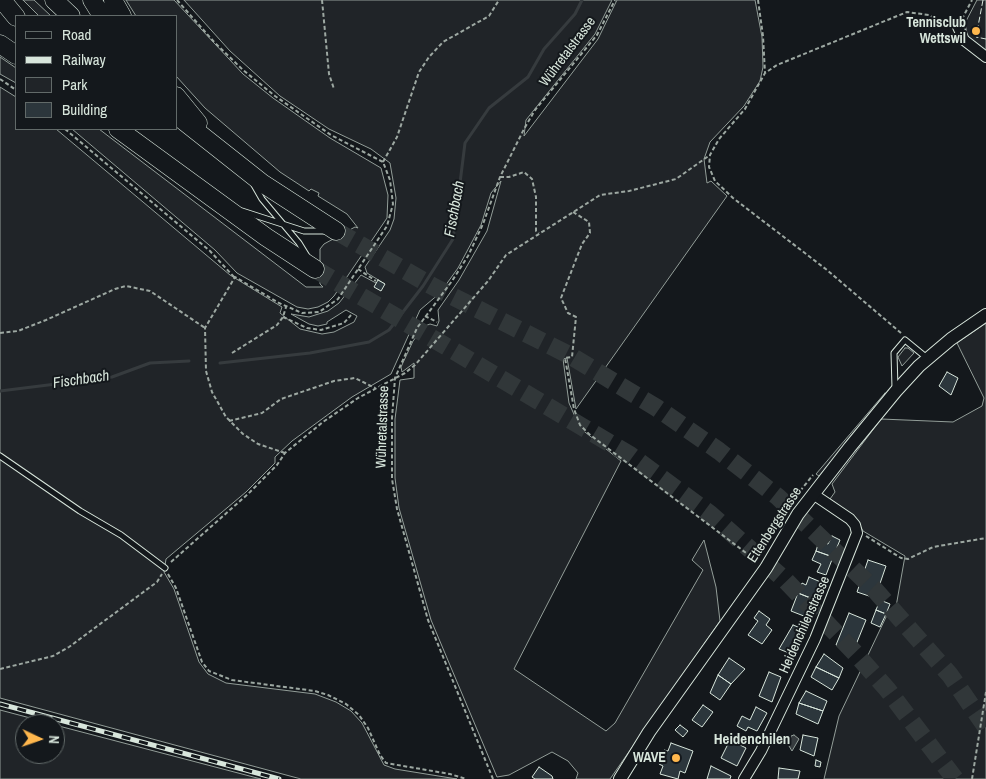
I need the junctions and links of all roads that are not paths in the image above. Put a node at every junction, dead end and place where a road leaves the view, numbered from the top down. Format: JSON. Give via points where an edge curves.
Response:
{"nodes":[{"id":1,"x":2,"y":0,"type":"edge"},
{"id":2,"x":54,"y":0,"type":"edge"},
{"id":3,"x":92,"y":0,"type":"edge"},
{"id":4,"x":113,"y":0,"type":"edge"},
{"id":5,"x":70,"y":15,"type":"edge"},
{"id":6,"x":101,"y":15,"type":"edge"},
{"id":7,"x":121,"y":15,"type":"edge"},
{"id":8,"x":15,"y":16,"type":"edge"},
{"id":9,"x":958,"y":27,"type":"road end"},
{"id":10,"x":0,"y":44,"type":"edge"},
{"id":11,"x":15,"y":54,"type":"edge"},
{"id":12,"x":986,"y":57,"type":"edge"},
{"id":13,"x":178,"y":98,"type":"edge"},
{"id":14,"x":178,"y":116,"type":"edge"},
{"id":15,"x":119,"y":130,"type":"edge"},
{"id":16,"x":130,"y":130,"type":"edge"},
{"id":17,"x":220,"y":151,"type":"junction"},
{"id":18,"x":245,"y":170,"type":"junction"},
{"id":19,"x":189,"y":181,"type":"junction"},
{"id":20,"x":220,"y":204,"type":"junction"},
{"id":21,"x":283,"y":224,"type":"junction"},
{"id":22,"x":336,"y":231,"type":"joint"},
{"id":23,"x":315,"y":269,"type":"joint"},
{"id":24,"x":986,"y":315,"type":"edge"},
{"id":25,"x":928,"y":358,"type":"junction"},
{"id":26,"x":896,"y":391,"type":"junction"},
{"id":27,"x":0,"y":456,"type":"edge"},
{"id":28,"x":813,"y":494,"type":"junction"},
{"id":29,"x":165,"y":568,"type":"road end"},
{"id":30,"x":620,"y":779,"type":"edge"},
{"id":31,"x":744,"y":779,"type":"edge"}],
"edges":[{"from":1,"to":8,"type":"highway"},
{"from":2,"to":5,"type":"highway"},
{"from":3,"to":6,"type":"highway"},
{"from":4,"to":7,"type":"highway"},
{"from":9,"to":12,"type":"street","via":[[964,40]]},
{"from":10,"to":11,"type":"highway"},
{"from":13,"to":17,"type":"highway"},
{"from":14,"to":17,"type":"highway"},
{"from":15,"to":19,"type":"highway"},
{"from":16,"to":19,"type":"highway"},
{"from":17,"to":18,"type":"highway"},
{"from":18,"to":21,"type":"lane","via":[[262,199]]},
{"from":18,"to":22,"type":"highway"},
{"from":19,"to":20,"type":"highway"},
{"from":20,"to":21,"type":"lane"},
{"from":20,"to":23,"type":"highway"},
{"from":21,"to":22,"type":"lane","via":[[304,231]]},
{"from":21,"to":23,"type":"lane"},
{"from":24,"to":25,"type":"street","name":"Ettenbergstrasse"},
{"from":25,"to":26,"type":"street","name":"Ettenbergstrasse"},
{"from":25,"to":26,"type":"lane","via":[[905,340],[894,353]]},
{"from":26,"to":28,"type":"street","name":"Ettenbergstrasse"},
{"from":27,"to":29,"type":"lane","via":[[121,535]]},
{"from":28,"to":30,"type":"street","name":"Ettenbergstrasse","via":[[766,568],[649,732]]},
{"from":28,"to":31,"type":"street","name":"Heidenchilenstrasse","via":[[850,518],[856,525],[857,534],[815,639]]}]}
